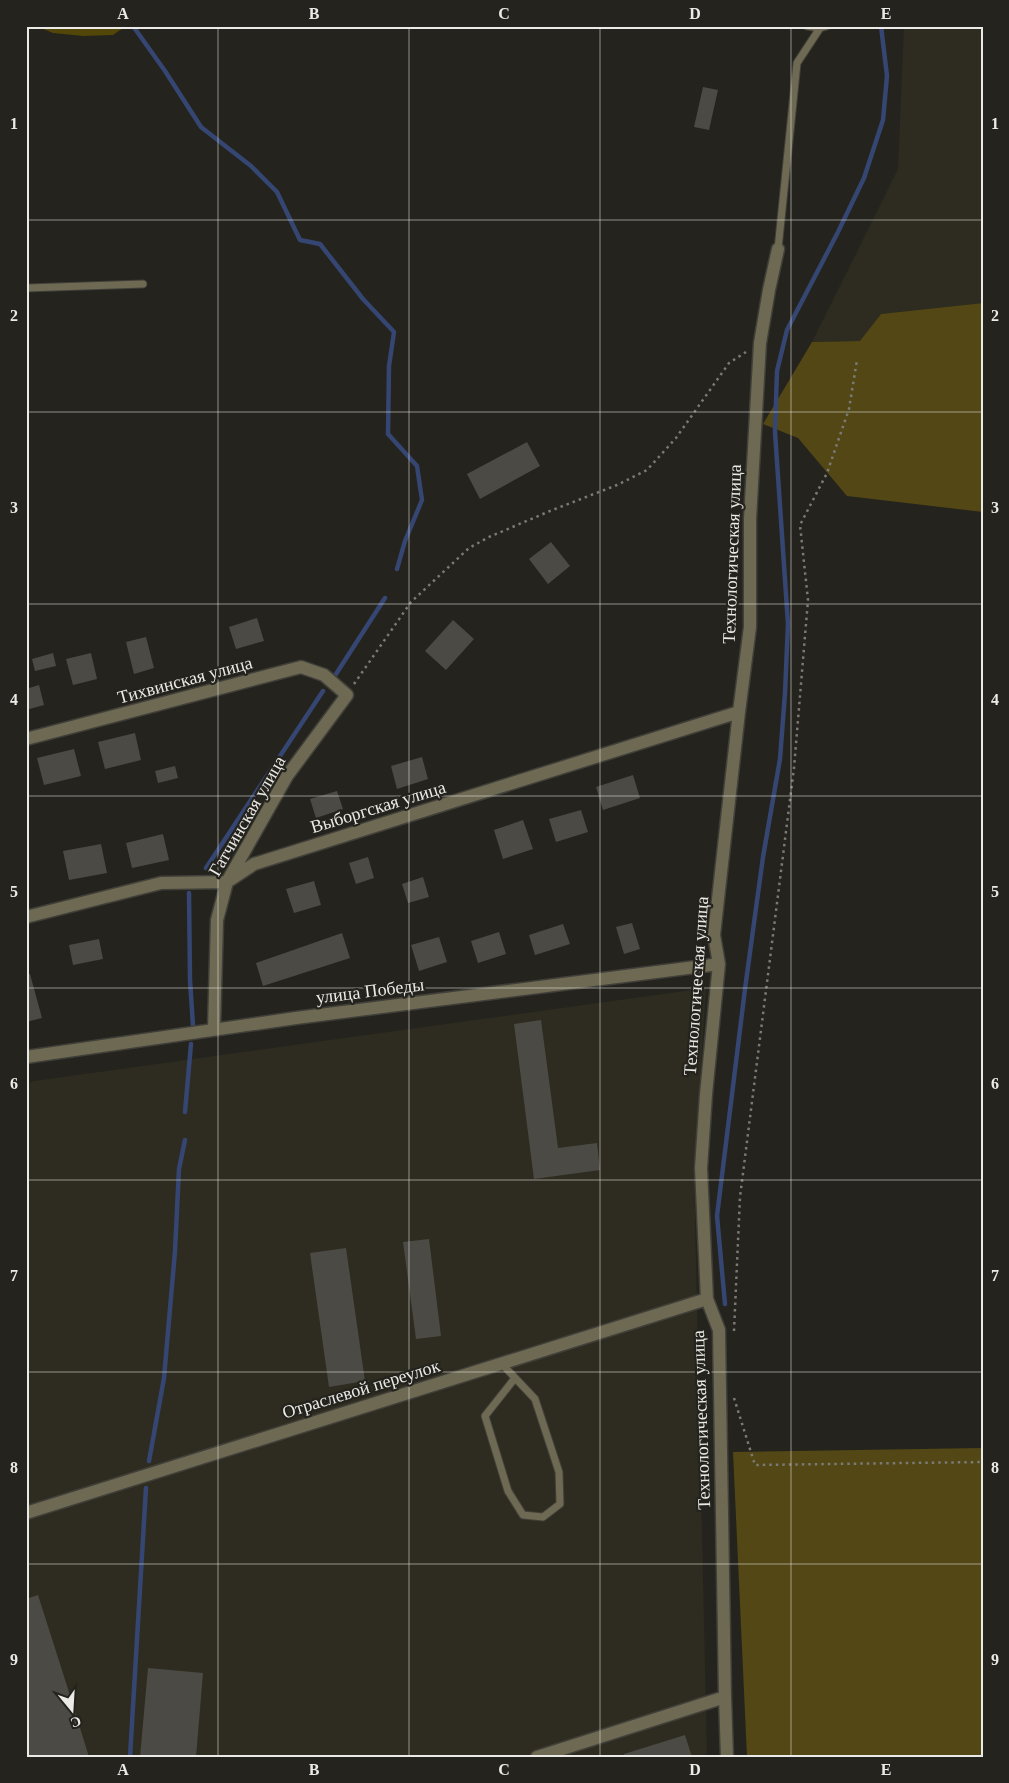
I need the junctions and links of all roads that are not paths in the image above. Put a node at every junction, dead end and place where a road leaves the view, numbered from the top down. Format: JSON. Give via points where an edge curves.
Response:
{"nodes":[{"id":1,"x":807,"y":26,"type":"edge"},
{"id":2,"x":823,"y":27,"type":"edge"},
{"id":3,"x":778,"y":249,"type":"joint"},
{"id":4,"x":143,"y":284,"type":"dead end"},
{"id":5,"x":26,"y":288,"type":"edge"},
{"id":6,"x":347,"y":695,"type":"joint"},
{"id":7,"x":739,"y":712,"type":"junction"},
{"id":8,"x":26,"y":740,"type":"edge"},
{"id":9,"x":227,"y":882,"type":"junction"},
{"id":10,"x":26,"y":917,"type":"edge"},
{"id":11,"x":719,"y":964,"type":"junction"},
{"id":12,"x":214,"y":1029,"type":"junction"},
{"id":13,"x":26,"y":1057,"type":"edge"},
{"id":14,"x":707,"y":1299,"type":"junction"},
{"id":15,"x":501,"y":1364,"type":"junction"},
{"id":16,"x":515,"y":1378,"type":"junction"},
{"id":17,"x":26,"y":1513,"type":"edge"},
{"id":18,"x":725,"y":1697,"type":"junction"},
{"id":19,"x":537,"y":1757,"type":"edge"},
{"id":20,"x":727,"y":1757,"type":"edge"}],
"edges":[{"from":1,"to":2,"type":"lane"},
{"from":2,"to":3,"type":"lane","via":[[797,63]]},
{"from":3,"to":7,"type":"street","name":"Технологическая улица","via":[[760,343],[750,519],[750,627]]},
{"from":4,"to":5,"type":"lane"},
{"from":6,"to":8,"type":"street","name":"Тихвинская улица","via":[[324,675],[301,667]]},
{"from":6,"to":9,"type":"street","name":"Гатчинская улица","via":[[287,776]]},
{"from":7,"to":9,"type":"street","name":"Выборгская улица","via":[[254,864]]},
{"from":7,"to":11,"type":"street","name":"Технологическая улица","via":[[714,935]]},
{"from":9,"to":10,"type":"street","via":[[161,883]]},
{"from":9,"to":12,"type":"street","name":"Гатчинская улица","via":[[217,920]]},
{"from":11,"to":12,"type":"street","name":"улица Победы"},
{"from":11,"to":14,"type":"street","name":"Технологическая улица","via":[[701,1168]]},
{"from":12,"to":13,"type":"street","name":"улица Победы"},
{"from":14,"to":15,"type":"street","name":"Отраслевой переулок"},
{"from":14,"to":18,"type":"street","name":"Технологическая улица","via":[[719,1330]]},
{"from":15,"to":16,"type":"lane"},
{"from":15,"to":17,"type":"street","name":"Отраслевой переулок"},
{"from":16,"to":16,"type":"lane","via":[[485,1416],[508,1491],[523,1515],[543,1517],[560,1504],[559,1472],[535,1399]]},
{"from":18,"to":19,"type":"street"},
{"from":18,"to":20,"type":"street","name":"Технологическая улица"}]}
